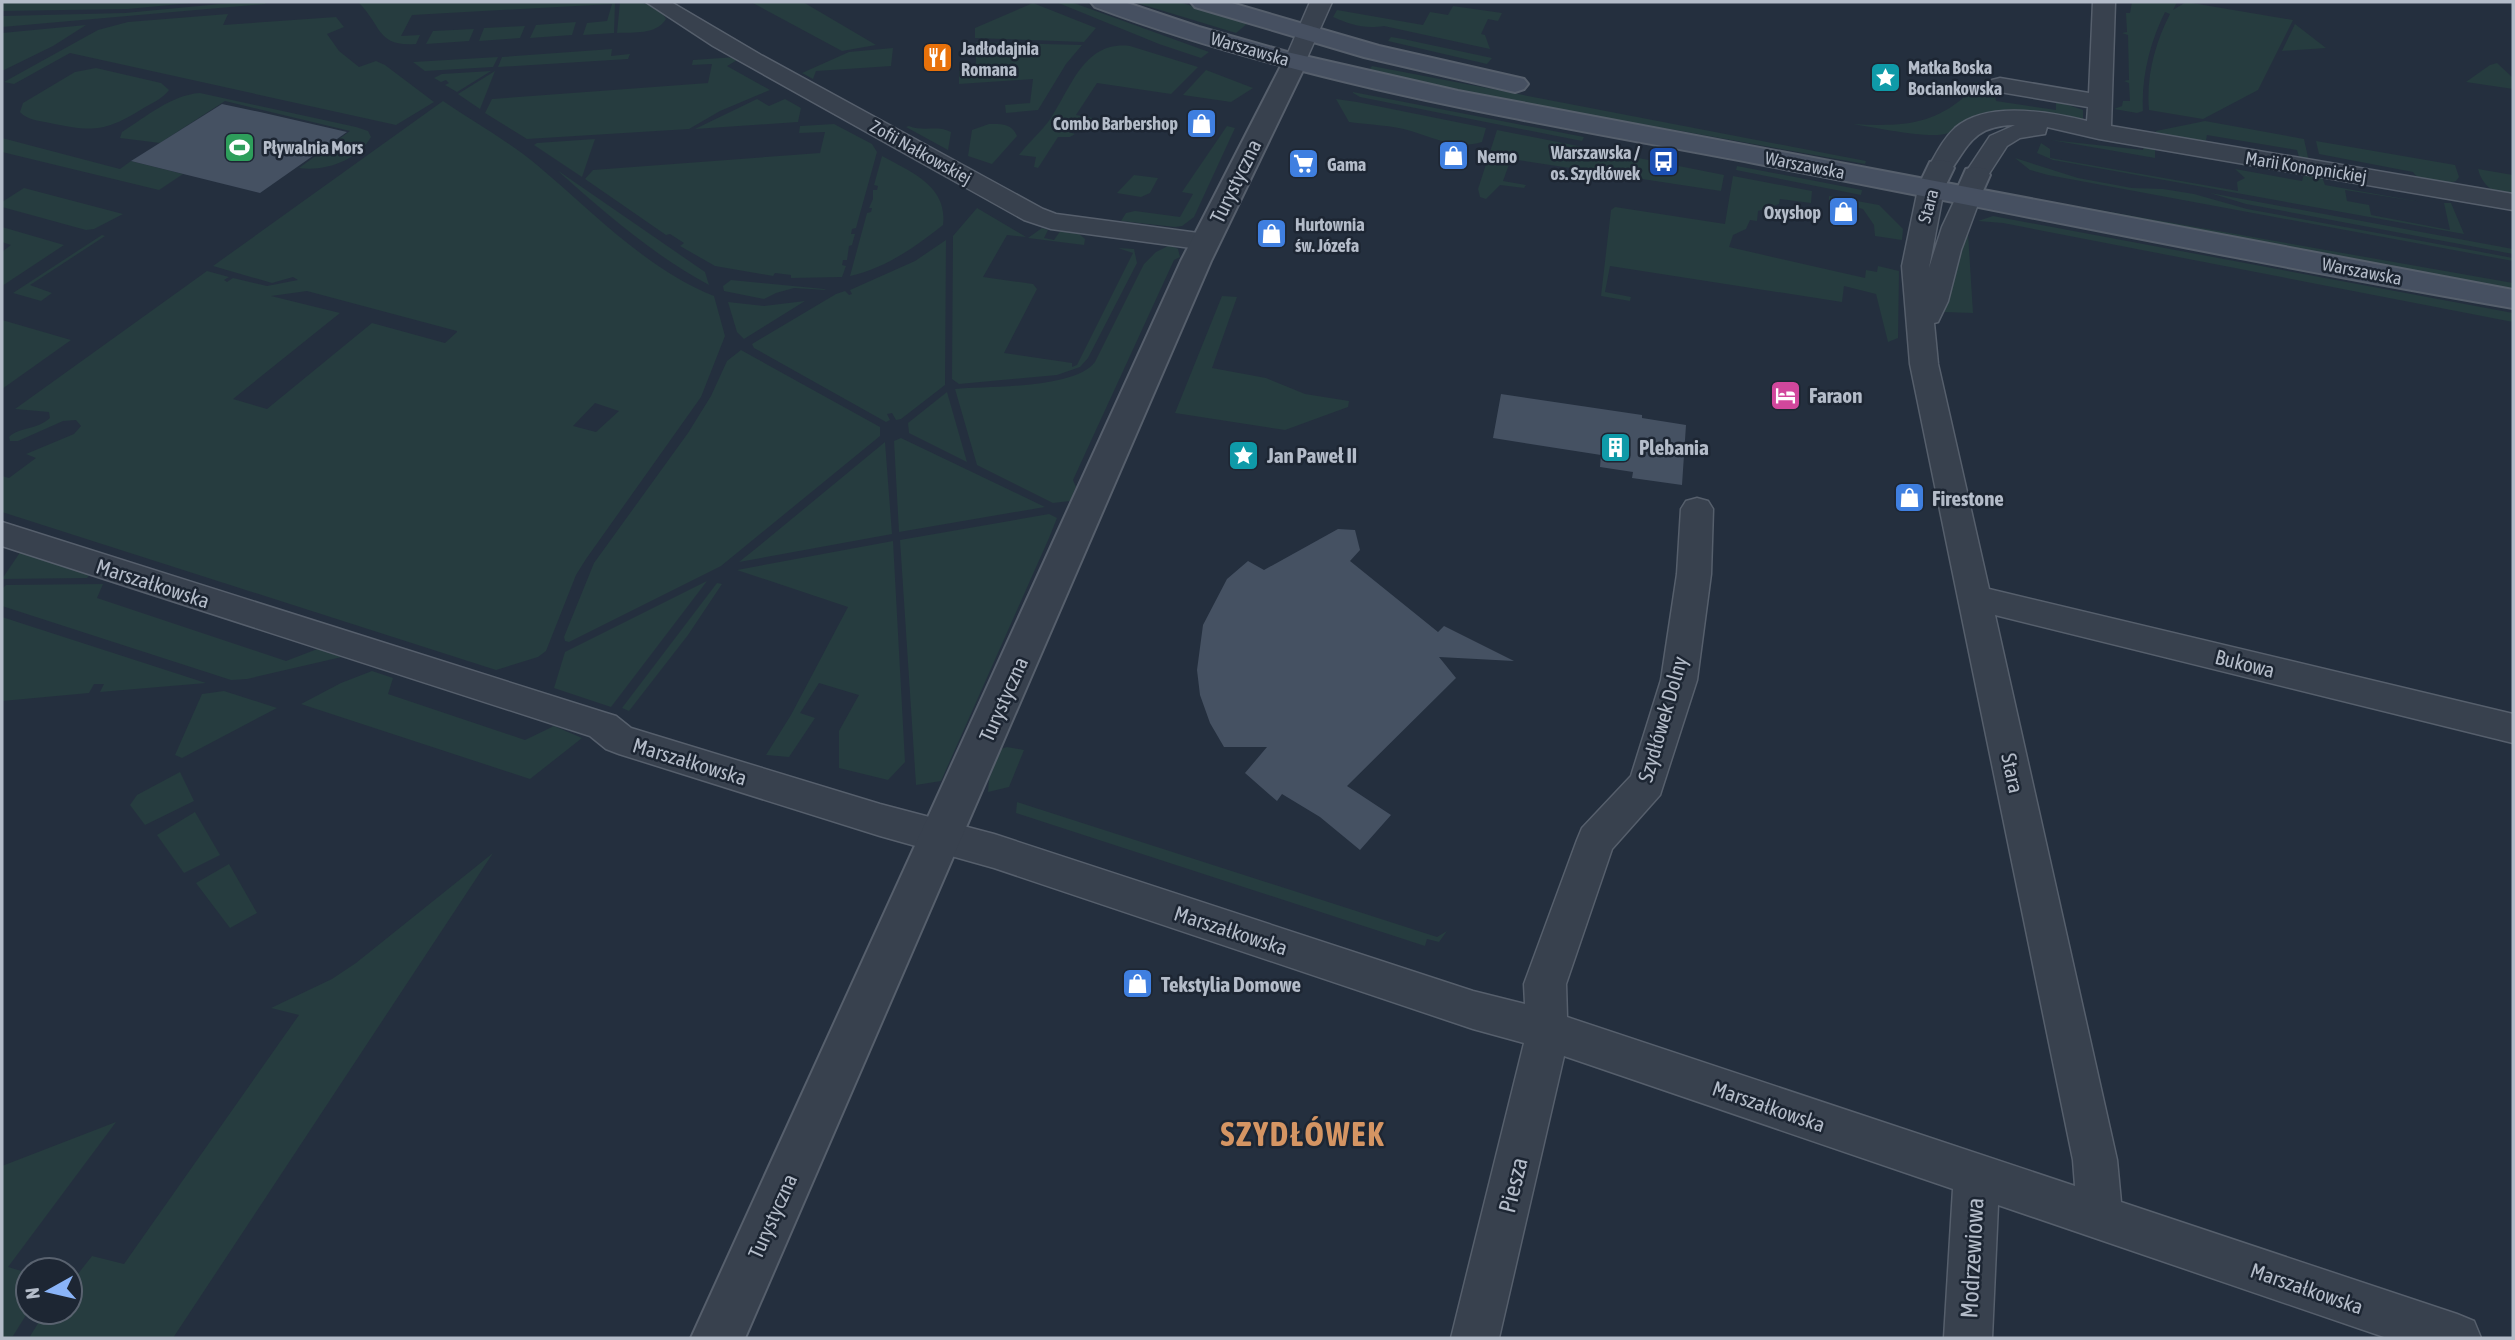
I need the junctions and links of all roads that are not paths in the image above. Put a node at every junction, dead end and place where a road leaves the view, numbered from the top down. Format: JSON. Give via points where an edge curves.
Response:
{"nodes":[{"id":1,"x":657,"y":2,"type":"edge"},
{"id":2,"x":1103,"y":2,"type":"edge"},
{"id":3,"x":1203,"y":2,"type":"edge"},
{"id":4,"x":1321,"y":2,"type":"edge"},
{"id":5,"x":2104,"y":2,"type":"edge"},
{"id":6,"x":1309,"y":34,"type":"junction"},
{"id":7,"x":1295,"y":62,"type":"junction"},
{"id":8,"x":2000,"y":86,"type":"dead end"},
{"id":9,"x":2100,"y":102,"type":"junction"},
{"id":10,"x":2099,"y":132,"type":"junction"},
{"id":11,"x":1936,"y":179,"type":"junction"},
{"id":12,"x":1972,"y":186,"type":"junction"},
{"id":13,"x":2513,"y":202,"type":"edge"},
{"id":14,"x":1206,"y":242,"type":"junction"},
{"id":15,"x":2513,"y":275,"type":"edge"},
{"id":16,"x":2513,"y":299,"type":"edge"},
{"id":17,"x":1921,"y":328,"type":"junction"},
{"id":18,"x":1697,"y":509,"type":"dead end"},
{"id":19,"x":2,"y":534,"type":"edge"},
{"id":20,"x":1976,"y":598,"type":"junction"},
{"id":21,"x":2513,"y":728,"type":"edge"},
{"id":22,"x":942,"y":838,"type":"junction"},
{"id":23,"x":1547,"y":1030,"type":"junction"},
{"id":24,"x":1976,"y":1177,"type":"junction"},
{"id":25,"x":2100,"y":1218,"type":"junction"},
{"id":26,"x":718,"y":1338,"type":"edge"},
{"id":27,"x":1475,"y":1338,"type":"edge"},
{"id":28,"x":1968,"y":1338,"type":"edge"},
{"id":29,"x":2457,"y":1338,"type":"edge"}],
"edges":[{"from":1,"to":14,"type":"street","name":"Zofii Nałkowskiej","via":[[1030,214],[1051,221]]},
{"from":2,"to":7,"type":"main road","name":"Warszawska"},
{"from":3,"to":6,"type":"main road","name":"Warszawska"},
{"from":4,"to":6,"type":"street"},
{"from":5,"to":9,"type":"street"},
{"from":6,"to":7,"type":"street"},
{"from":6,"to":11,"type":"main road","name":"Warszawska"},
{"from":7,"to":11,"type":"main road","name":"Warszawska","via":[[1458,99]]},
{"from":7,"to":14,"type":"street","name":"Turystyczna"},
{"from":8,"to":9,"type":"street"},
{"from":9,"to":10,"type":"street"},
{"from":10,"to":11,"type":"street","name":"Marii Konopnickiej","via":[[2034,119],[1984,121],[1956,140]]},
{"from":10,"to":12,"type":"street","name":"Marii Konopnickiej","via":[[2034,129],[2004,135],[1989,152]]},
{"from":10,"to":13,"type":"street","name":"Marii Konopnickiej"},
{"from":11,"to":12,"type":"main road","name":"Warszawska"},
{"from":11,"to":17,"type":"street","name":"Stara","via":[[1915,266]]},
{"from":12,"to":15,"type":"main road","name":"Warszawska"},
{"from":12,"to":16,"type":"main road","name":"Warszawska"},
{"from":12,"to":17,"type":"street","name":"Stara","via":[[1949,241],[1938,297]]},
{"from":14,"to":22,"type":"street","name":"Turystyczna"},
{"from":17,"to":20,"type":"street","name":"Stara","via":[[1924,364]]},
{"from":18,"to":23,"type":"street","name":"Szydłówek Dolny","via":[[1694,574],[1679,680],[1647,784],[1596,840],[1545,984]]},
{"from":19,"to":22,"type":"street","name":"Marszałkowska","via":[[603,726],[619,739]]},
{"from":20,"to":21,"type":"street","name":"Bukowa"},
{"from":20,"to":25,"type":"street","name":"Stara","via":[[2095,1160]]},
{"from":22,"to":23,"type":"street","name":"Marszałkowska"},
{"from":22,"to":26,"type":"street","name":"Turystyczna"},
{"from":23,"to":24,"type":"street","name":"Marszałkowska"},
{"from":23,"to":27,"type":"street","name":"Piesza"},
{"from":24,"to":25,"type":"street","name":"Marszałkowska"},
{"from":24,"to":28,"type":"street","name":"Modrzewiowa"},
{"from":25,"to":29,"type":"street","name":"Marszałkowska"}]}
